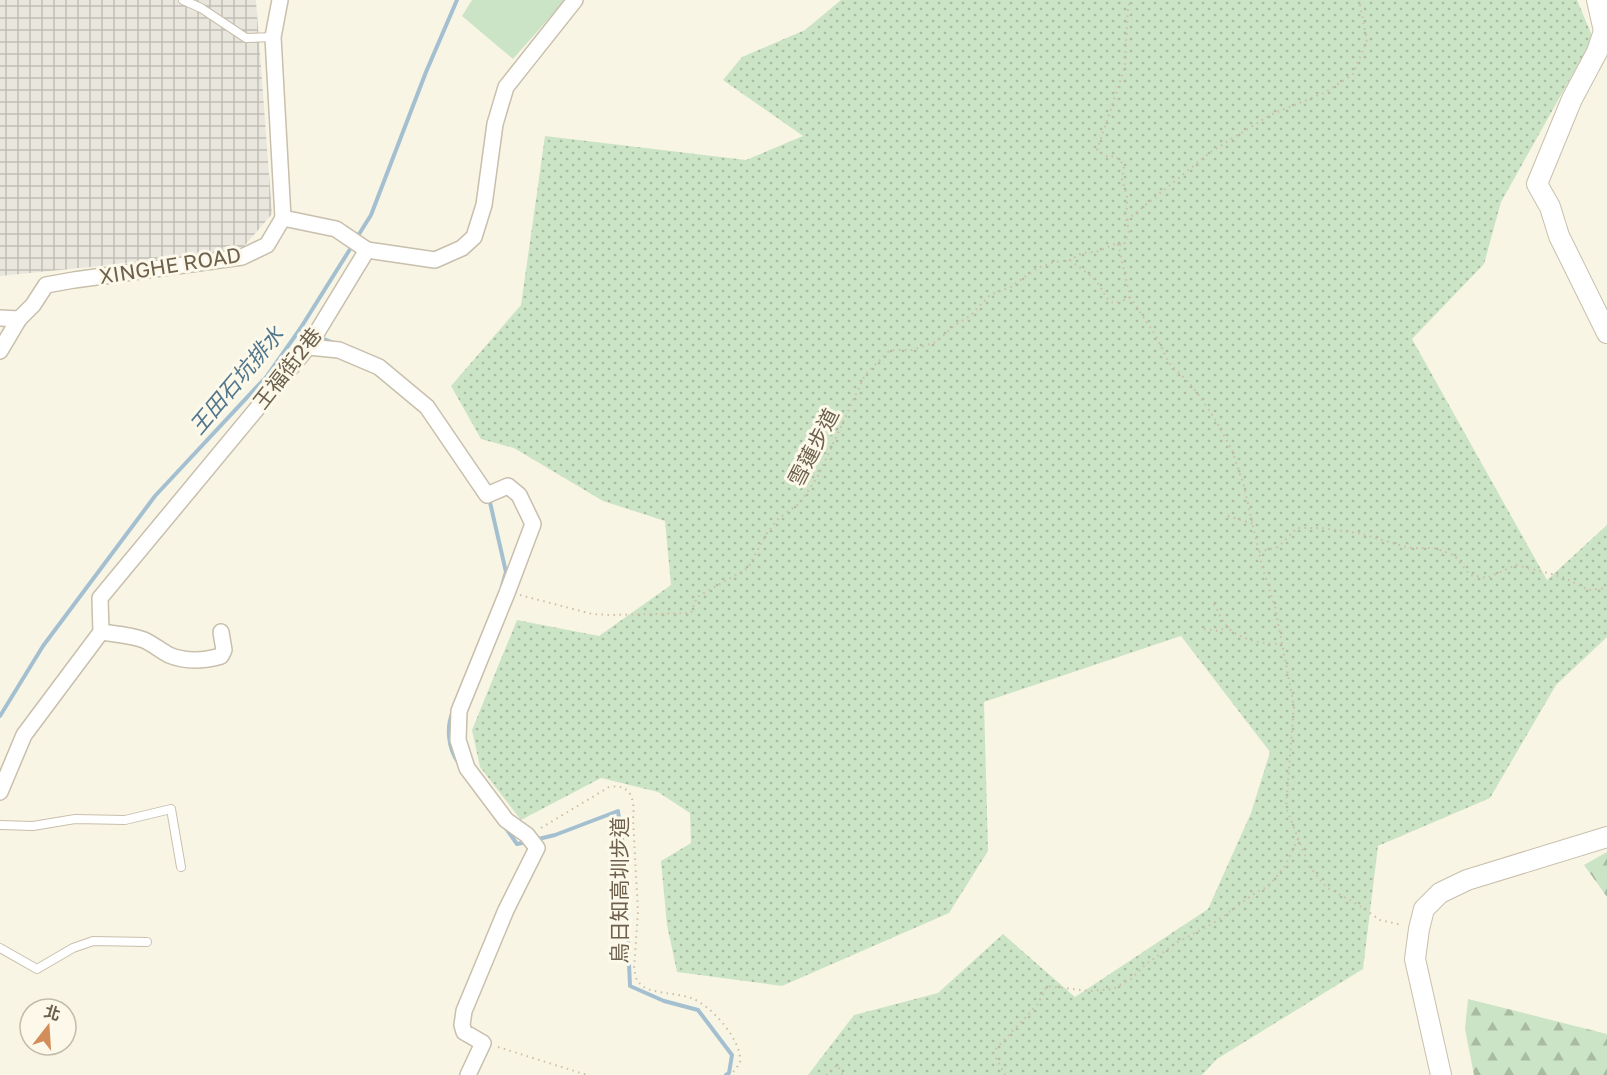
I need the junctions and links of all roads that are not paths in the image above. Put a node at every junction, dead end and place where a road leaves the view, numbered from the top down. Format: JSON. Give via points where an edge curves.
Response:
{"nodes":[{"id":1,"x":183,"y":0,"type":"edge"},
{"id":2,"x":280,"y":0,"type":"edge"},
{"id":3,"x":575,"y":0,"type":"edge"},
{"id":4,"x":1597,"y":0,"type":"edge"},
{"id":5,"x":273,"y":37,"type":"junction"},
{"id":6,"x":283,"y":218,"type":"junction"},
{"id":7,"x":367,"y":250,"type":"junction"},
{"id":8,"x":0,"y":318,"type":"edge"},
{"id":9,"x":19,"y":319,"type":"junction"},
{"id":10,"x":1607,"y":333,"type":"edge"},
{"id":11,"x":312,"y":339,"type":"junction"},
{"id":12,"x":0,"y":351,"type":"edge"},
{"id":13,"x":101,"y":632,"type":"junction"},
{"id":14,"x":221,"y":632,"type":"dead end"},
{"id":15,"x":0,"y":792,"type":"edge"},
{"id":16,"x":0,"y":825,"type":"edge"},
{"id":17,"x":1607,"y":837,"type":"edge"},
{"id":18,"x":181,"y":867,"type":"dead end"},
{"id":19,"x":147,"y":942,"type":"dead end"},
{"id":20,"x":0,"y":948,"type":"edge"},
{"id":21,"x":468,"y":1075,"type":"edge"},
{"id":22,"x":1441,"y":1075,"type":"edge"}],
"edges":[{"from":1,"to":5,"type":"lane","via":[[246,38]]},
{"from":2,"to":5,"type":"street"},
{"from":3,"to":7,"type":"street","via":[[506,87],[495,124],[484,205],[474,237],[462,248],[435,260]]},
{"from":4,"to":10,"type":"street","via":[[1604,31],[1538,183],[1559,236]]},
{"from":5,"to":6,"type":"street"},
{"from":6,"to":7,"type":"street","via":[[336,229]]},
{"from":6,"to":9,"type":"street","name":"XINGHE ROAD","via":[[267,245],[242,257],[46,285]]},
{"from":7,"to":11,"type":"street","name":"王福街2巷"},
{"from":8,"to":9,"type":"street"},
{"from":9,"to":12,"type":"street","name":"XINGHE ROAD"},
{"from":11,"to":13,"type":"street","name":"王福街2巷","via":[[100,598]]},
{"from":11,"to":21,"type":"street","via":[[380,367],[427,407],[487,495],[508,486],[519,495],[533,524],[459,711],[458,740],[467,768],[506,820],[537,848],[464,1011],[464,1032],[483,1043]]},
{"from":13,"to":14,"type":"street","via":[[142,640],[168,654],[195,660],[221,656]]},
{"from":13,"to":15,"type":"street","via":[[24,735]]},
{"from":16,"to":18,"type":"lane","via":[[125,820],[171,809]]},
{"from":17,"to":22,"type":"street","via":[[1467,880],[1440,893],[1424,909],[1415,959]]},
{"from":19,"to":20,"type":"lane","via":[[93,941],[37,969]]}]}
